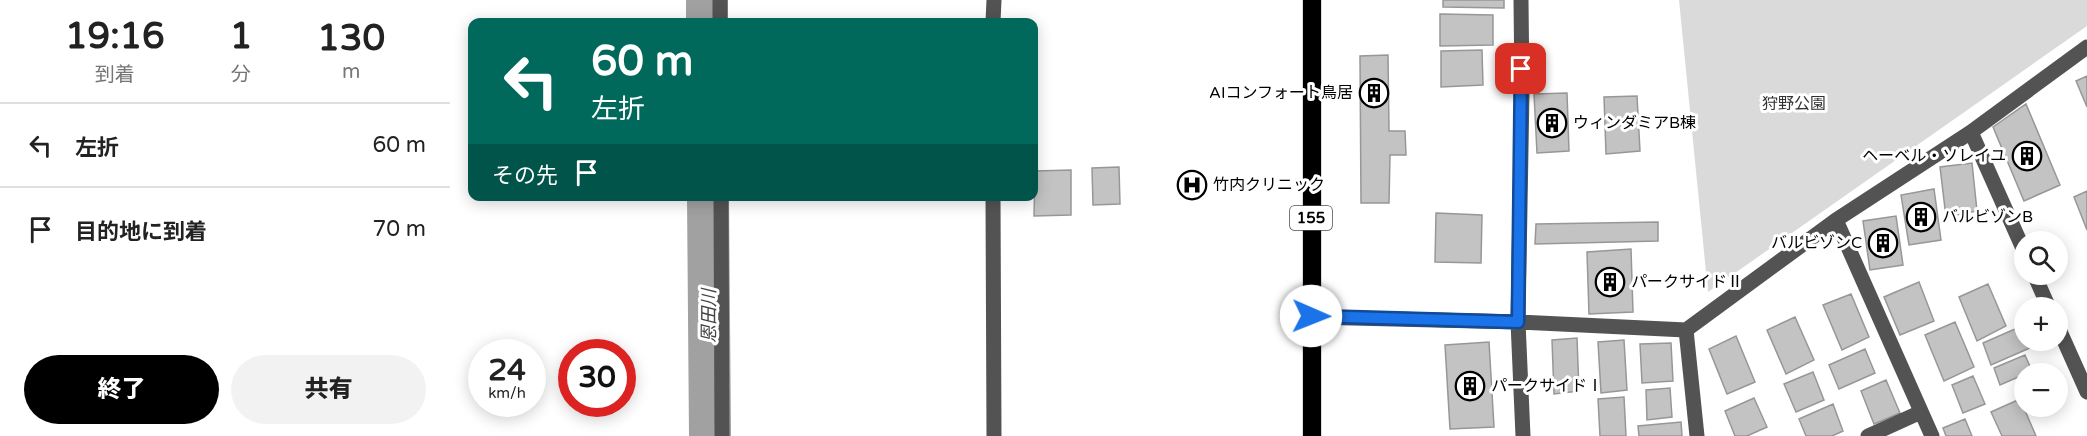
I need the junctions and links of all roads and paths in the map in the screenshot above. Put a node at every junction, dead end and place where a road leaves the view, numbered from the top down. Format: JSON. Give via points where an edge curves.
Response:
{"nodes":[{"id":1,"x":720,"y":0,"type":"edge"},
{"id":2,"x":994,"y":0,"type":"edge"},
{"id":3,"x":1311,"y":0,"type":"edge"},
{"id":4,"x":1521,"y":0,"type":"edge"},
{"id":5,"x":720,"y":18,"type":"edge"},
{"id":6,"x":993,"y":18,"type":"edge"},
{"id":7,"x":2087,"y":47,"type":"edge"},
{"id":8,"x":1971,"y":132,"type":"junction"},
{"id":9,"x":721,"y":201,"type":"edge"},
{"id":10,"x":993,"y":201,"type":"edge"},
{"id":11,"x":1836,"y":220,"type":"junction"},
{"id":12,"x":2015,"y":231,"type":"edge"},
{"id":13,"x":1311,"y":316,"type":"junction"},
{"id":14,"x":1518,"y":322,"type":"junction"},
{"id":15,"x":1686,"y":330,"type":"junction"},
{"id":16,"x":2068,"y":349,"type":"edge"},
{"id":17,"x":2087,"y":392,"type":"edge"},
{"id":18,"x":1921,"y":412,"type":"junction"},
{"id":19,"x":722,"y":436,"type":"edge"},
{"id":20,"x":994,"y":436,"type":"edge"},
{"id":21,"x":1312,"y":436,"type":"edge"},
{"id":22,"x":1523,"y":436,"type":"edge"},
{"id":23,"x":1697,"y":436,"type":"edge"},
{"id":24,"x":1868,"y":436,"type":"edge"},
{"id":25,"x":1932,"y":436,"type":"edge"}],
"edges":[{"from":1,"to":5,"type":"street"},
{"from":2,"to":6,"type":"street"},
{"from":3,"to":13,"type":"highway","number":"155"},
{"from":4,"to":14,"type":"street"},
{"from":7,"to":8,"type":"street"},
{"from":8,"to":11,"type":"street"},
{"from":8,"to":12,"type":"street"},
{"from":9,"to":19,"type":"street"},
{"from":10,"to":20,"type":"street"},
{"from":11,"to":15,"type":"street"},
{"from":11,"to":18,"type":"street"},
{"from":13,"to":14,"type":"street"},
{"from":13,"to":21,"type":"highway","number":"155"},
{"from":14,"to":15,"type":"street"},
{"from":14,"to":22,"type":"street"},
{"from":15,"to":23,"type":"street"},
{"from":16,"to":17,"type":"street"},
{"from":18,"to":24,"type":"street"},
{"from":18,"to":25,"type":"street"}]}
